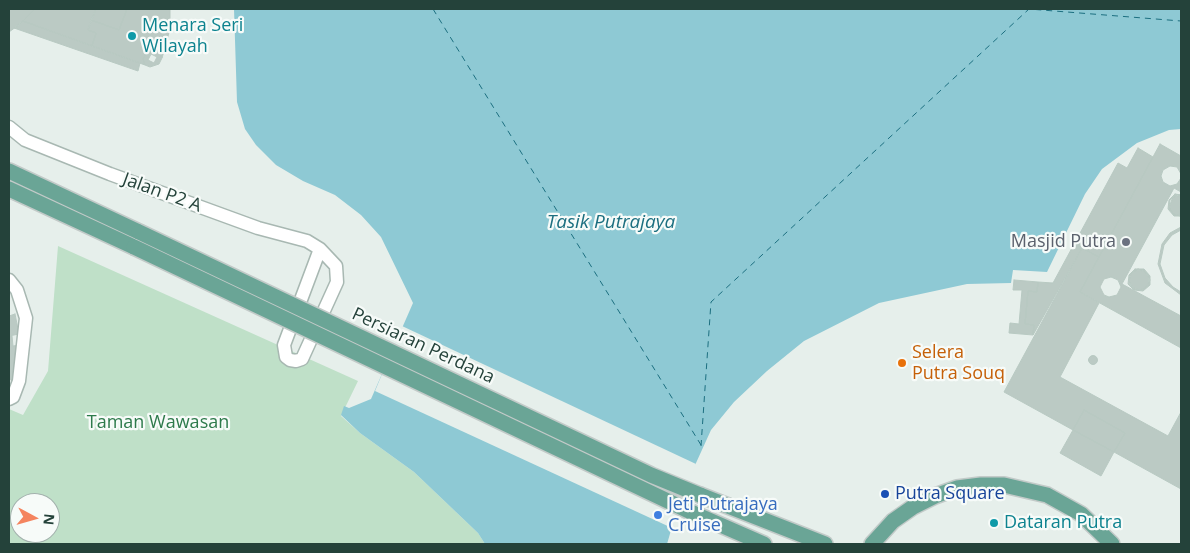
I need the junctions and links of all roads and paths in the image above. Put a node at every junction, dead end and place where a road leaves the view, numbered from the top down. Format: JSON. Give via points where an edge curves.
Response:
{"nodes":[{"id":1,"x":9,"y":127,"type":"edge"},
{"id":2,"x":9,"y":171,"type":"edge"},
{"id":3,"x":9,"y":189,"type":"edge"},
{"id":4,"x":136,"y":239,"type":"junction"},
{"id":5,"x":320,"y":249,"type":"junction"},
{"id":6,"x":9,"y":280,"type":"edge"},
{"id":7,"x":9,"y":399,"type":"edge"},
{"id":8,"x":764,"y":544,"type":"edge"},
{"id":9,"x":825,"y":544,"type":"edge"},
{"id":10,"x":872,"y":544,"type":"edge"},
{"id":11,"x":1112,"y":544,"type":"edge"}],
"edges":[{"from":1,"to":5,"type":"street","name":"Jalan P2 A","via":[[25,140],[110,174],[258,228],[308,241]]},
{"from":2,"to":4,"type":"main road","name":"Persiaran Perdana"},
{"from":3,"to":4,"type":"main road","name":"Persiaran Perdana"},
{"from":4,"to":8,"type":"main road","name":"Persiaran Perdana","bridge":true,"via":[[693,513]]},
{"from":4,"to":9,"type":"main road","name":"Persiaran Perdana","bridge":true,"via":[[651,475]]},
{"from":5,"to":5,"type":"street","name":"Jalan P2 A","via":[[284,345],[286,357],[296,361],[302,359],[337,282],[336,266]]},
{"from":6,"to":7,"type":"street","via":[[17,290],[26,318],[19,381],[13,397]]},
{"from":10,"to":11,"type":"main road","via":[[913,507],[957,488],[981,485],[1004,485],[1047,495],[1081,514]]}]}
